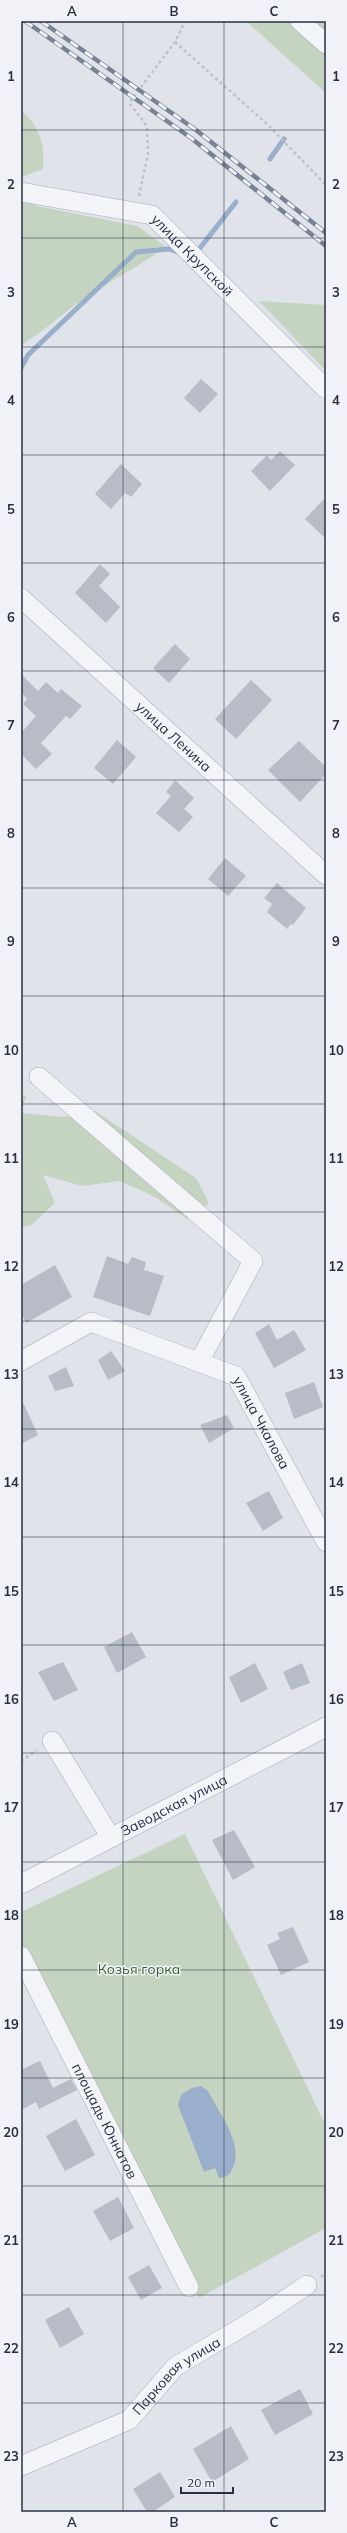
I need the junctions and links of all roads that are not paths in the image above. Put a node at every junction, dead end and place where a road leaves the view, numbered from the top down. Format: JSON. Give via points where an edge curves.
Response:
{"nodes":[{"id":1,"x":300,"y":21,"type":"edge"},
{"id":2,"x":326,"y":44,"type":"edge"},
{"id":3,"x":21,"y":192,"type":"edge"},
{"id":4,"x":326,"y":389,"type":"edge"},
{"id":5,"x":21,"y":598,"type":"edge"},
{"id":6,"x":326,"y":875,"type":"edge"},
{"id":7,"x":39,"y":1077,"type":"dead end"},
{"id":8,"x":21,"y":1361,"type":"edge"},
{"id":9,"x":199,"y":1362,"type":"junction"},
{"id":10,"x":326,"y":1542,"type":"edge"},
{"id":11,"x":326,"y":1727,"type":"edge"},
{"id":12,"x":52,"y":1741,"type":"dead end"},
{"id":13,"x":111,"y":1838,"type":"junction"},
{"id":14,"x":21,"y":1884,"type":"edge"},
{"id":15,"x":21,"y":1956,"type":"edge"},
{"id":16,"x":307,"y":2285,"type":"dead end"},
{"id":17,"x":189,"y":2287,"type":"dead end"},
{"id":18,"x":21,"y":2466,"type":"edge"}],
"edges":[{"from":1,"to":2,"type":"street"},
{"from":3,"to":4,"type":"street","name":"улица Крупской","via":[[152,215]]},
{"from":5,"to":6,"type":"street","name":"улица Ленина"},
{"from":7,"to":9,"type":"street","via":[[254,1261]]},
{"from":8,"to":9,"type":"street","name":"улица Чкалова","via":[[91,1322]]},
{"from":9,"to":10,"type":"street","name":"улица Чкалова","via":[[236,1376]]},
{"from":11,"to":13,"type":"street","name":"Заводская улица"},
{"from":12,"to":13,"type":"street"},
{"from":13,"to":14,"type":"street","name":"Заводская улица"},
{"from":15,"to":17,"type":"street","name":"площадь Юннатов"},
{"from":16,"to":18,"type":"street","name":"Парковая улица","via":[[256,2319],[176,2366],[129,2420]]}]}
